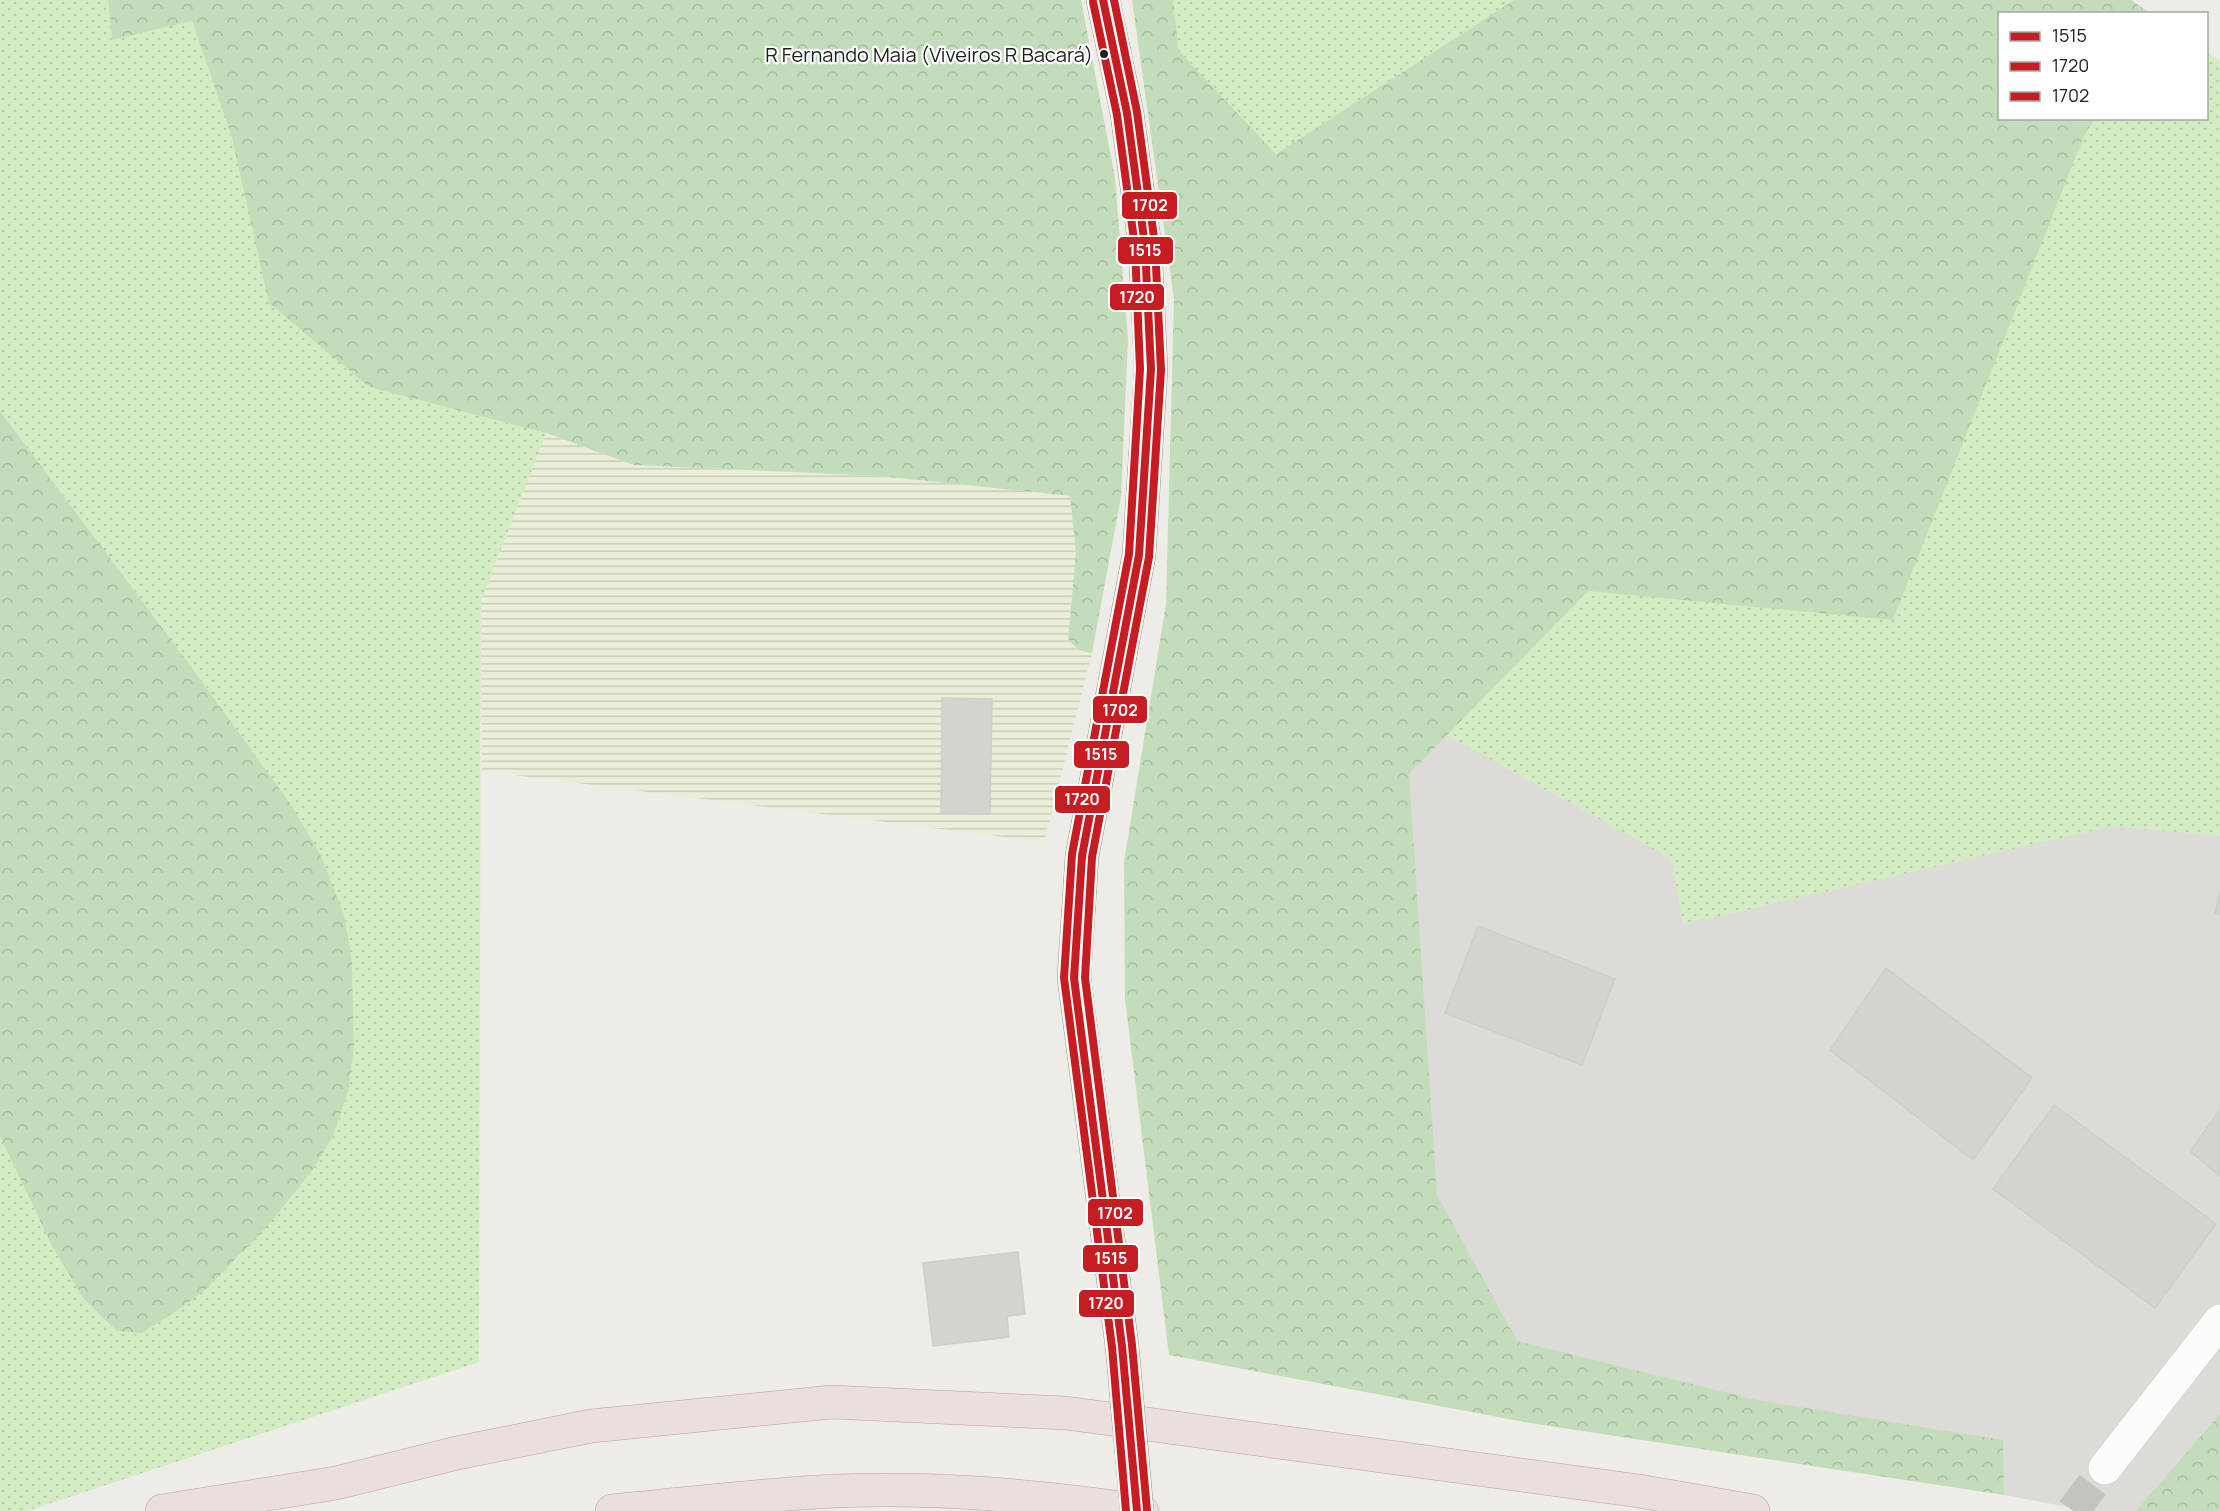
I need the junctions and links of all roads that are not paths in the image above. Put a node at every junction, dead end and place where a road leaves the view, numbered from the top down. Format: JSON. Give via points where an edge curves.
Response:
{"nodes":[{"id":1,"x":1103,"y":0,"type":"edge"},
{"id":2,"x":2220,"y":1321,"type":"edge"},
{"id":3,"x":2105,"y":1468,"type":"tunnel mouth"},
{"id":4,"x":336,"y":1483,"type":"junction"},
{"id":5,"x":838,"y":1491,"type":"junction"},
{"id":6,"x":162,"y":1511,"type":"edge"},
{"id":7,"x":276,"y":1511,"type":"edge"},
{"id":8,"x":612,"y":1511,"type":"edge"},
{"id":9,"x":775,"y":1511,"type":"edge"},
{"id":10,"x":1137,"y":1511,"type":"edge"},
{"id":11,"x":1142,"y":1511,"type":"edge"},
{"id":12,"x":1753,"y":1511,"type":"edge"}],
"edges":[{"from":1,"to":10,"type":"street","bridge":true,"via":[[1127,114],[1143,235],[1151,369],[1139,555],[1082,856],[1074,978],[1122,1346]]},
{"from":2,"to":3,"type":"street"},
{"from":4,"to":6,"type":"highway"},
{"from":4,"to":7,"type":"highway"},
{"from":4,"to":12,"type":"highway","via":[[591,1426],[831,1402],[1065,1413],[1639,1491]]},
{"from":5,"to":8,"type":"highway"},
{"from":5,"to":9,"type":"highway"},
{"from":5,"to":11,"type":"highway","via":[[957,1491]]}]}
